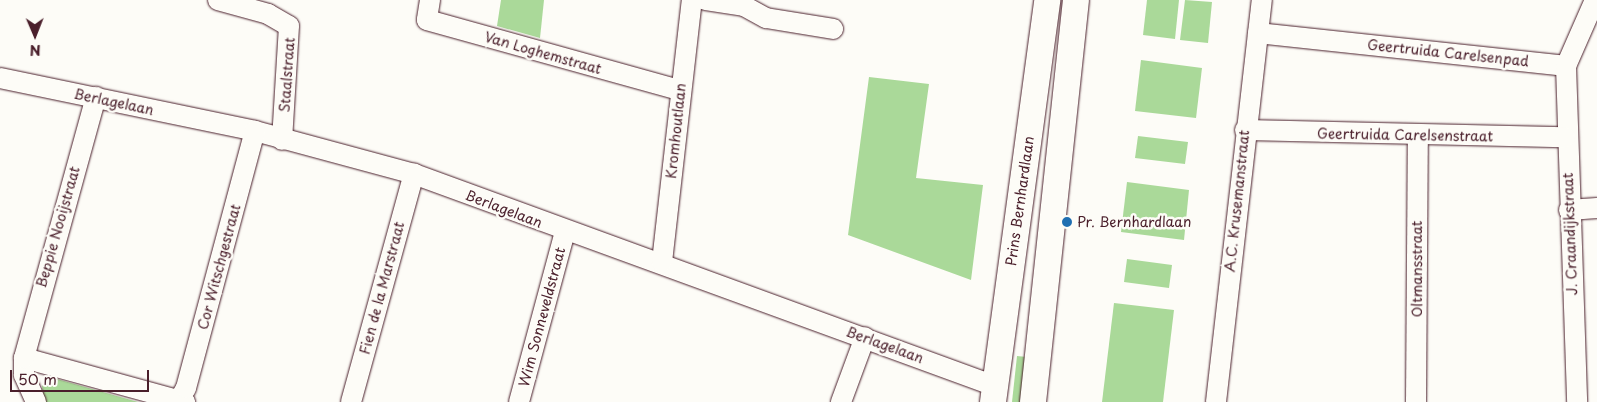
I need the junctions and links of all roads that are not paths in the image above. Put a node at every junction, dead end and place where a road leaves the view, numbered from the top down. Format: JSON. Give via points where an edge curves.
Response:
{"nodes":[{"id":1,"x":218,"y":0,"type":"edge"},
{"id":2,"x":430,"y":0,"type":"edge"},
{"id":3,"x":692,"y":0,"type":"edge"},
{"id":4,"x":706,"y":0,"type":"edge"},
{"id":5,"x":1047,"y":0,"type":"edge"},
{"id":6,"x":1076,"y":0,"type":"edge"},
{"id":7,"x":1262,"y":0,"type":"edge"},
{"id":8,"x":1596,"y":0,"type":"edge"},
{"id":9,"x":833,"y":29,"type":"dead end"},
{"id":10,"x":1258,"y":32,"type":"junction"},
{"id":11,"x":1566,"y":66,"type":"junction"},
{"id":12,"x":0,"y":78,"type":"edge"},
{"id":13,"x":680,"y":90,"type":"junction"},
{"id":14,"x":96,"y":98,"type":"junction"},
{"id":15,"x":1245,"y":130,"type":"junction"},
{"id":16,"x":255,"y":131,"type":"junction"},
{"id":17,"x":1418,"y":135,"type":"junction"},
{"id":18,"x":1565,"y":137,"type":"junction"},
{"id":19,"x":282,"y":140,"type":"junction"},
{"id":20,"x":414,"y":174,"type":"junction"},
{"id":21,"x":1597,"y":208,"type":"edge"},
{"id":22,"x":1569,"y":210,"type":"junction"},
{"id":23,"x":565,"y":232,"type":"junction"},
{"id":24,"x":662,"y":262,"type":"junction"},
{"id":25,"x":865,"y":338,"type":"junction"},
{"id":26,"x":24,"y":358,"type":"junction"},
{"id":27,"x":994,"y":394,"type":"edge"},
{"id":28,"x":182,"y":401,"type":"edge"},
{"id":29,"x":36,"y":402,"type":"edge"},
{"id":30,"x":351,"y":402,"type":"edge"},
{"id":31,"x":520,"y":402,"type":"edge"},
{"id":32,"x":841,"y":402,"type":"edge"},
{"id":33,"x":1033,"y":402,"type":"edge"},
{"id":34,"x":1216,"y":402,"type":"edge"},
{"id":35,"x":1416,"y":402,"type":"edge"},
{"id":36,"x":1577,"y":402,"type":"edge"}],
"edges":[{"from":1,"to":19,"type":"street","name":"Staalstraat","via":[[268,14],[289,26]]},
{"from":2,"to":13,"type":"street","name":"Van Loghemstraat","via":[[427,20]]},
{"from":3,"to":13,"type":"street","name":"Kromhoutlaan"},
{"from":4,"to":9,"type":"street","via":[[744,6],[766,18]]},
{"from":5,"to":27,"type":"main road","name":"Prins Bernhardlaan"},
{"from":6,"to":33,"type":"main road"},
{"from":7,"to":10,"type":"street","name":"A.C. Krusemanstraat"},
{"from":8,"to":11,"type":"street"},
{"from":10,"to":11,"type":"street","name":"Geertruida Carelsenpad"},
{"from":10,"to":15,"type":"street","name":"A.C. Krusemanstraat"},
{"from":11,"to":18,"type":"street","name":"J. Craandijkstraat"},
{"from":12,"to":14,"type":"street","name":"Berlagelaan"},
{"from":13,"to":24,"type":"street","name":"Kromhoutlaan"},
{"from":14,"to":16,"type":"street","name":"Berlagelaan"},
{"from":14,"to":26,"type":"street","name":"Beppie Nooijstraat"},
{"from":15,"to":17,"type":"street","name":"Geertruida Carelsenstraat"},
{"from":15,"to":34,"type":"street","name":"A.C. Krusemanstraat"},
{"from":16,"to":19,"type":"street","name":"Berlagelaan"},
{"from":16,"to":28,"type":"street","name":"Cor Witschgestraat"},
{"from":17,"to":18,"type":"street","name":"Geertruida Carelsenstraat"},
{"from":17,"to":35,"type":"street","name":"Oltmansstraat"},
{"from":18,"to":22,"type":"street","name":"J. Craandijkstraat"},
{"from":19,"to":20,"type":"street","name":"Berlagelaan"},
{"from":20,"to":23,"type":"street","name":"Berlagelaan"},
{"from":20,"to":30,"type":"street","name":"Fien de la Marstraat"},
{"from":21,"to":22,"type":"street"},
{"from":22,"to":36,"type":"street","name":"J. Craandijkstraat"},
{"from":23,"to":24,"type":"street","name":"Berlagelaan"},
{"from":23,"to":31,"type":"street","name":"Wim Sonneveldstraat"},
{"from":24,"to":25,"type":"street","name":"Berlagelaan"},
{"from":25,"to":27,"type":"street","name":"Berlagelaan"},
{"from":25,"to":32,"type":"street"},
{"from":26,"to":28,"type":"street"},
{"from":26,"to":29,"type":"street","via":[[24,375]]}]}
